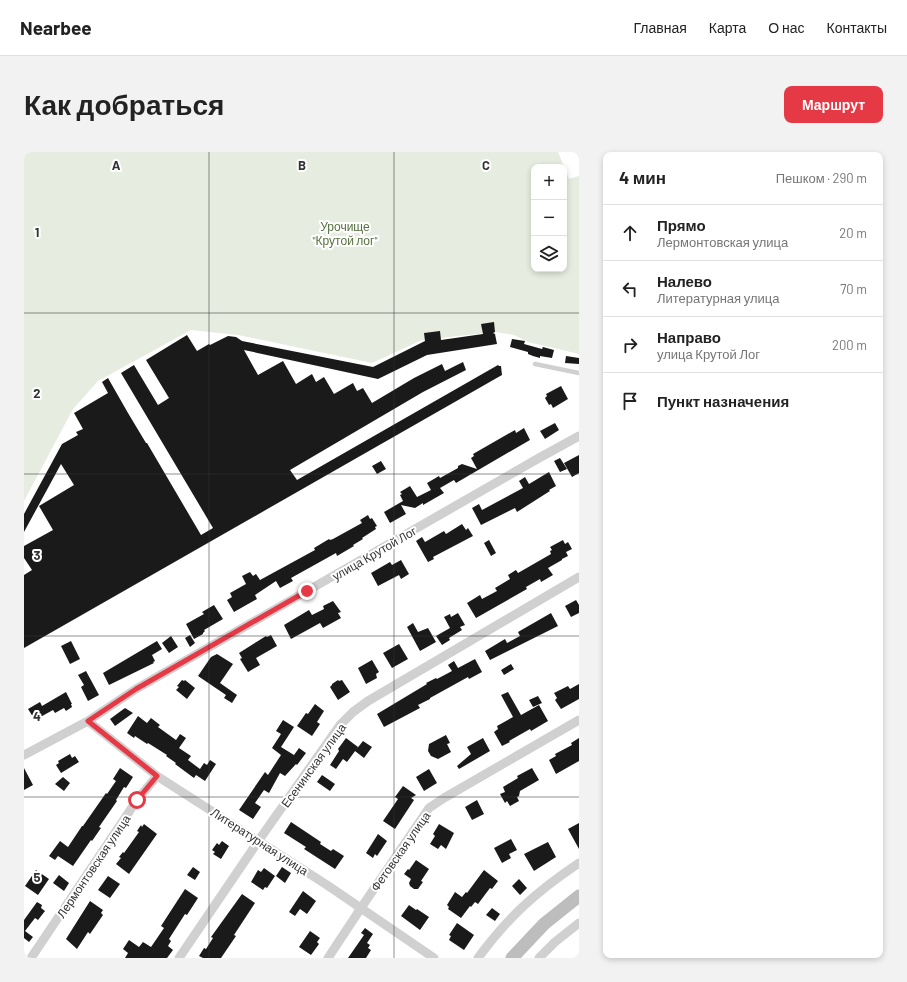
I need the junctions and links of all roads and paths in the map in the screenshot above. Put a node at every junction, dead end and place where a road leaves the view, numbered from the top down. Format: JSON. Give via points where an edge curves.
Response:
{"nodes":[{"id":1,"x":535,"y":364,"type":"dead end"},
{"id":2,"x":579,"y":374,"type":"edge"},
{"id":3,"x":579,"y":436,"type":"edge"},
{"id":4,"x":579,"y":577,"type":"edge"},
{"id":5,"x":579,"y":720,"type":"edge"},
{"id":6,"x":88,"y":721,"type":"junction"},
{"id":7,"x":24,"y":755,"type":"edge"},
{"id":8,"x":157,"y":776,"type":"junction"},
{"id":9,"x":259,"y":840,"type":"junction"},
{"id":10,"x":579,"y":863,"type":"edge"},
{"id":11,"x":579,"y":896,"type":"edge"},
{"id":12,"x":361,"y":908,"type":"junction"},
{"id":13,"x":579,"y":923,"type":"edge"},
{"id":14,"x":31,"y":958,"type":"edge"},
{"id":15,"x":179,"y":958,"type":"edge"},
{"id":16,"x":328,"y":958,"type":"edge"},
{"id":17,"x":434,"y":958,"type":"edge"},
{"id":18,"x":478,"y":958,"type":"edge"},
{"id":19,"x":512,"y":958,"type":"edge"},
{"id":20,"x":539,"y":958,"type":"edge"}],
"edges":[{"from":1,"to":2,"type":"lane"},
{"from":3,"to":6,"type":"street","name":"улица Крутой Лог","via":[[136,689]]},
{"from":4,"to":9,"type":"street","name":"Есенинская улица","via":[[353,712],[340,725]]},
{"from":5,"to":12,"type":"street","name":"Фетовская улица","via":[[429,808]]},
{"from":6,"to":7,"type":"street","name":"улица Крутой Лог"},
{"from":6,"to":8,"type":"street","name":"Литературная улица"},
{"from":8,"to":9,"type":"street","name":"Литературная улица"},
{"from":8,"to":14,"type":"street","name":"Лермонтовская улица","via":[[137,800]]},
{"from":9,"to":12,"type":"street","name":"Литературная улица"},
{"from":9,"to":15,"type":"street","name":"Есенинская улица"},
{"from":10,"to":18,"type":"street","via":[[534,895],[508,920]]},
{"from":11,"to":19,"type":"main road","via":[[544,924]]},
{"from":12,"to":16,"type":"street","name":"Фетовская улица"},
{"from":12,"to":17,"type":"street","name":"Литературная улица"},
{"from":13,"to":20,"type":"street"}]}
